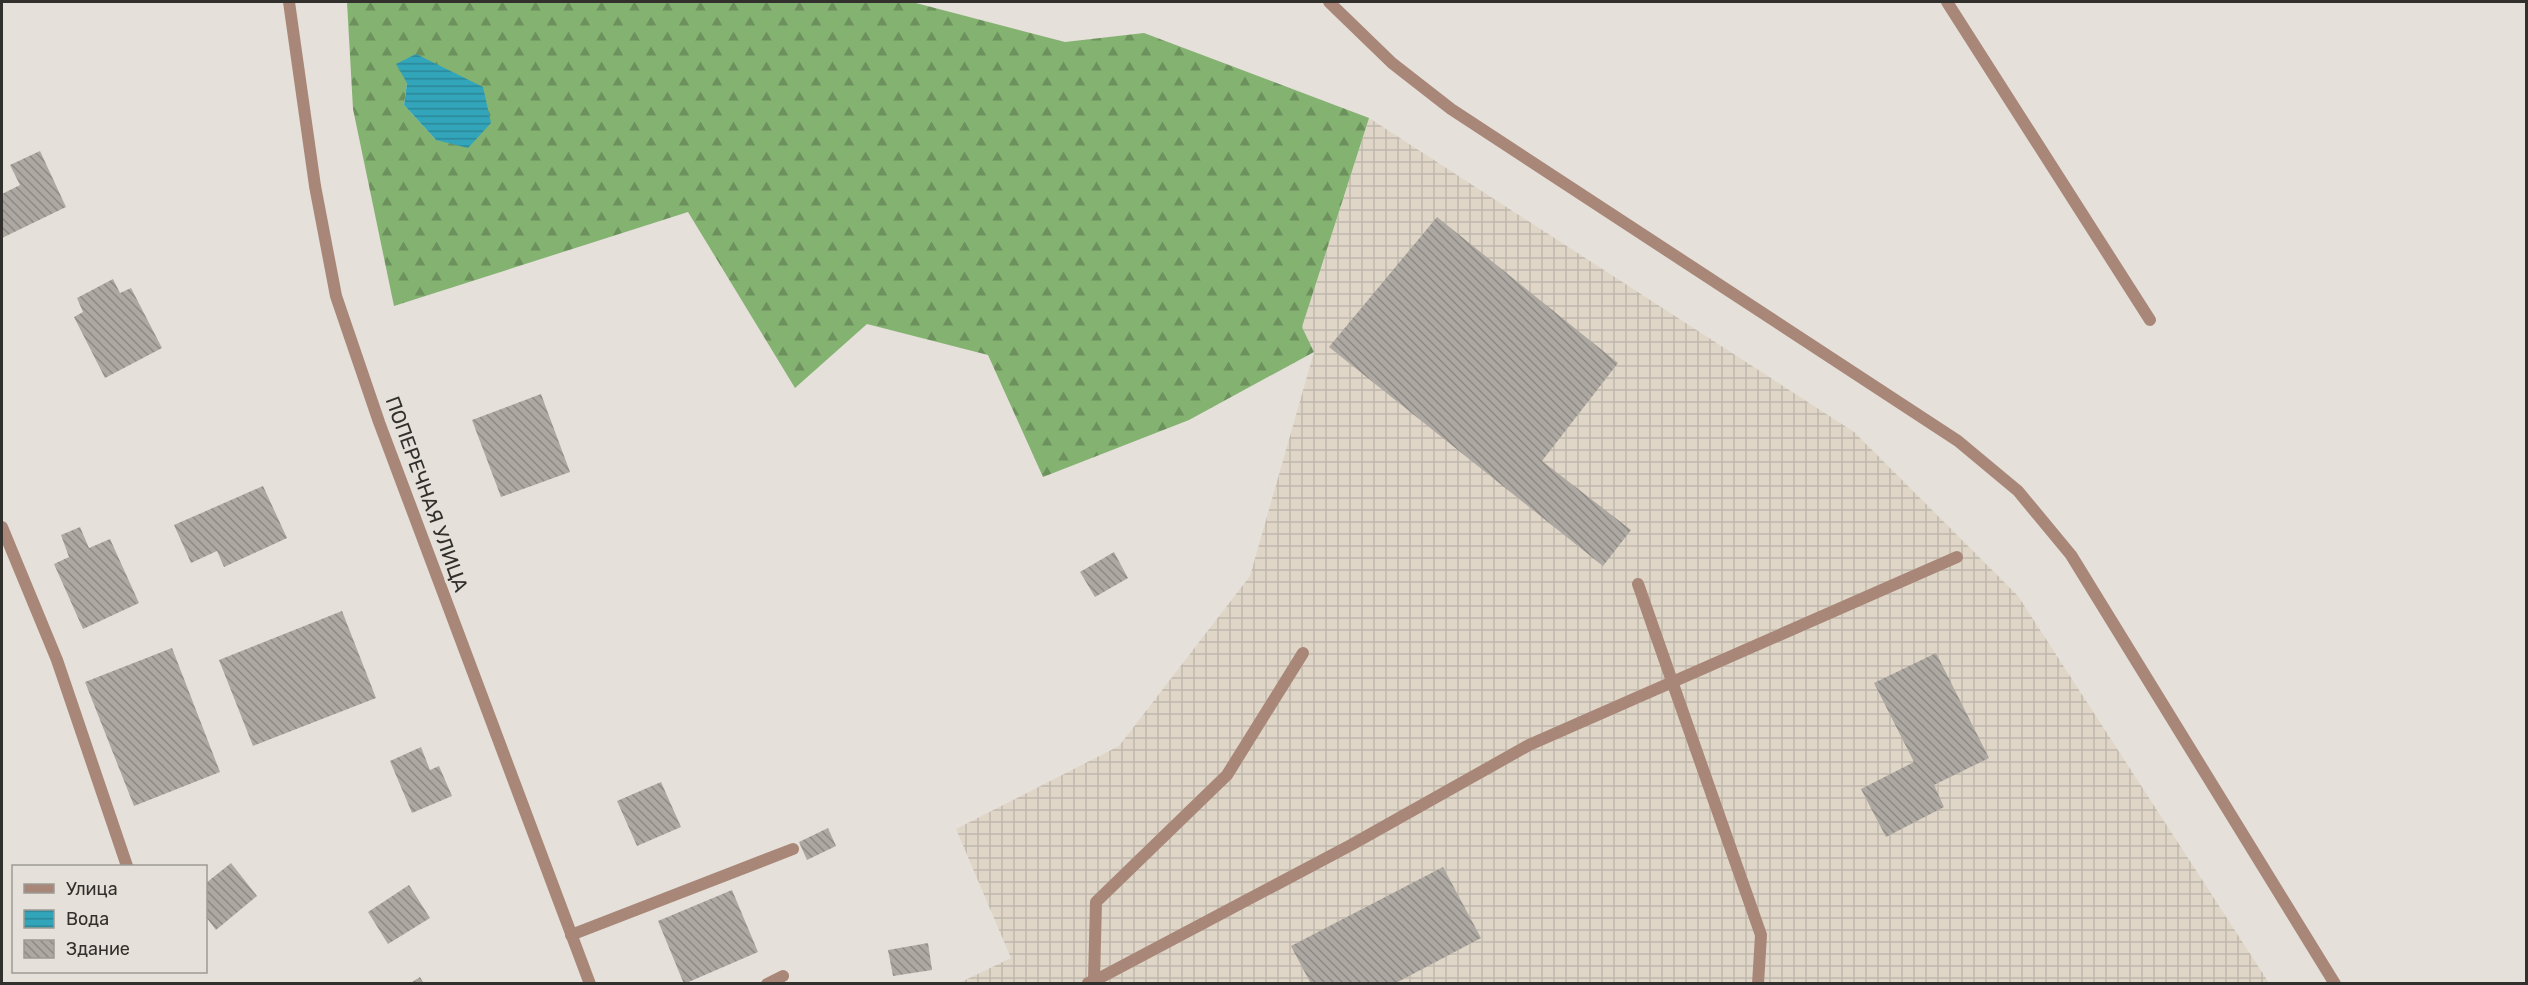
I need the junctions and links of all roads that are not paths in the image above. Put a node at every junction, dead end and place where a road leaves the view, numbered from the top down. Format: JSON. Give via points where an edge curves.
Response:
{"nodes":[{"id":1,"x":289,"y":2,"type":"edge"},
{"id":2,"x":1329,"y":2,"type":"edge"},
{"id":3,"x":1947,"y":2,"type":"edge"},
{"id":4,"x":2150,"y":320,"type":"dead end"},
{"id":5,"x":2,"y":526,"type":"edge"},
{"id":6,"x":1957,"y":557,"type":"dead end"},
{"id":7,"x":1638,"y":584,"type":"dead end"},
{"id":8,"x":1303,"y":653,"type":"dead end"},
{"id":9,"x":1671,"y":681,"type":"junction"},
{"id":10,"x":794,"y":849,"type":"dead end"},
{"id":11,"x":126,"y":865,"type":"edge"},
{"id":12,"x":571,"y":935,"type":"junction"},
{"id":13,"x":783,"y":976,"type":"dead end"},
{"id":14,"x":1090,"y":982,"type":"edge"},
{"id":15,"x":590,"y":984,"type":"edge"},
{"id":16,"x":766,"y":984,"type":"edge"},
{"id":17,"x":1758,"y":984,"type":"edge"},
{"id":18,"x":2335,"y":984,"type":"edge"}],
"edges":[{"from":1,"to":12,"type":"street","name":"ПОПЕРЕЧНАЯ УЛИЦА","via":[[315,186],[336,296],[379,422]]},
{"from":2,"to":18,"type":"street","via":[[1392,63],[1451,109],[1958,441],[2018,492],[2071,555]]},
{"from":3,"to":4,"type":"street"},
{"from":5,"to":11,"type":"street","via":[[57,660]]},
{"from":6,"to":9,"type":"street"},
{"from":7,"to":9,"type":"street"},
{"from":8,"to":14,"type":"street","via":[[1227,775],[1096,902]]},
{"from":9,"to":14,"type":"street","via":[[1529,745],[1351,846]]},
{"from":9,"to":17,"type":"street","via":[[1761,935]]},
{"from":10,"to":12,"type":"street"},
{"from":12,"to":15,"type":"street","name":"ПОПЕРЕЧНАЯ УЛИЦА"},
{"from":13,"to":16,"type":"street"}]}
